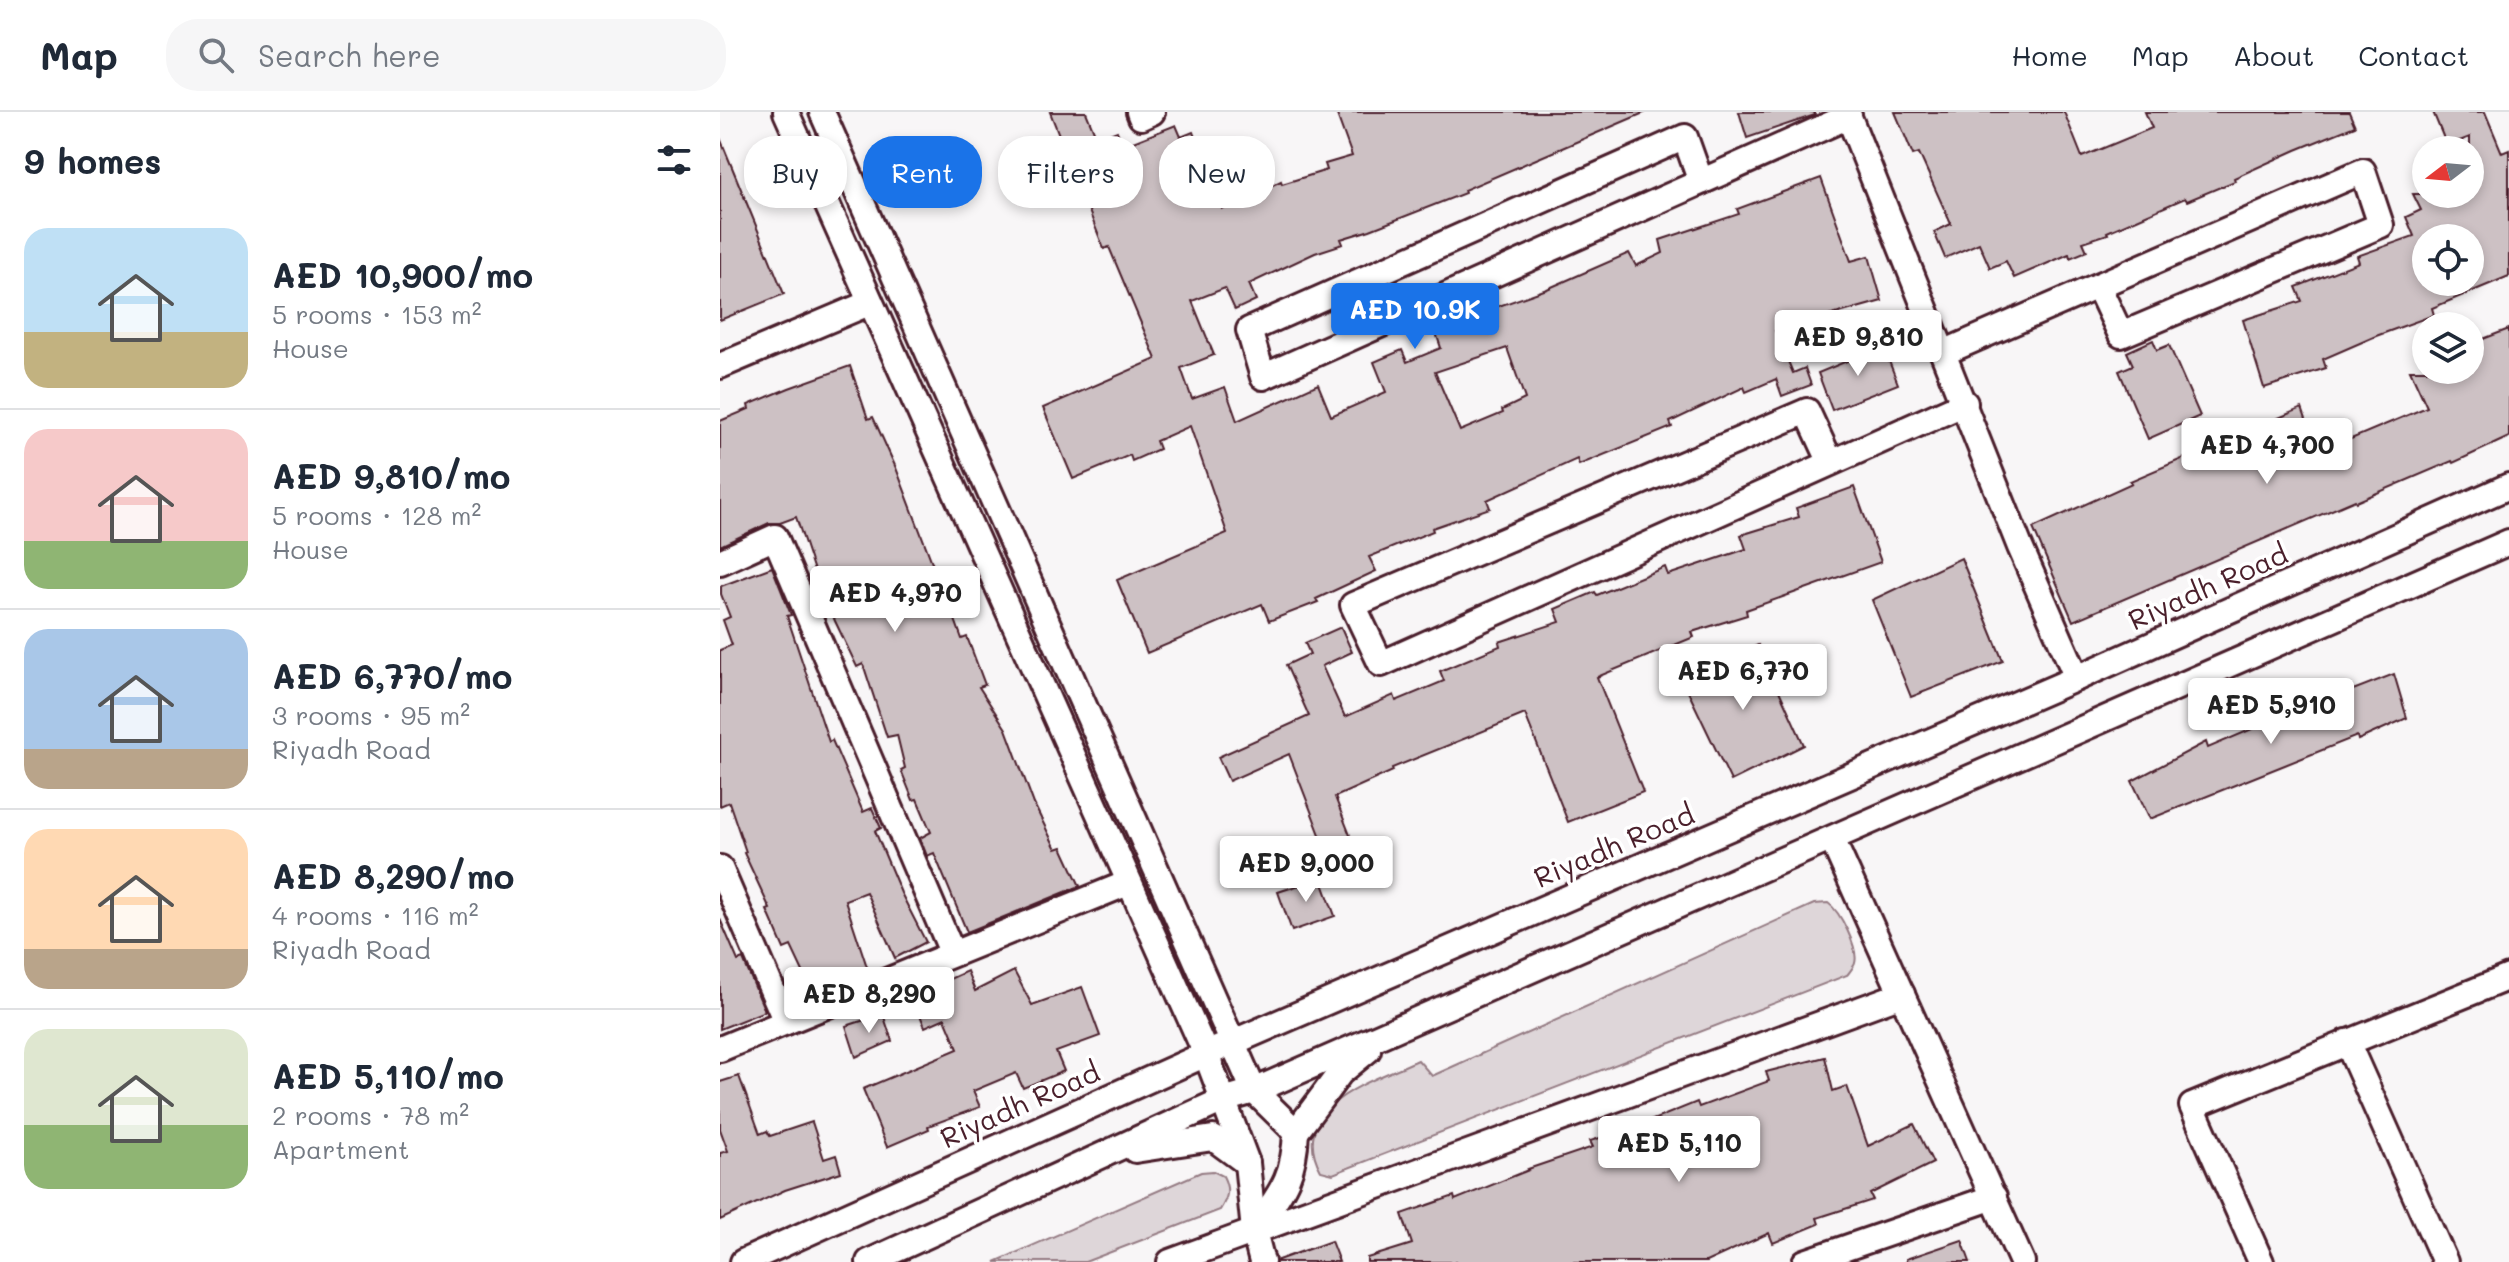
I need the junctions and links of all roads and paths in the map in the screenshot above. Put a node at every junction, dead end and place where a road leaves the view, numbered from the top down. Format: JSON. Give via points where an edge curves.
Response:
{"nodes":[{"id":1,"x":786,"y":112,"type":"edge"},
{"id":2,"x":822,"y":112,"type":"edge"},
{"id":3,"x":1139,"y":112,"type":"edge"},
{"id":4,"x":1152,"y":112,"type":"edge"},
{"id":5,"x":1848,"y":114,"type":"edge"},
{"id":6,"x":1701,"y":182,"type":"junction"},
{"id":7,"x":2098,"y":286,"type":"junction"},
{"id":8,"x":869,"y":303,"type":"junction"},
{"id":9,"x":1943,"y":353,"type":"junction"},
{"id":10,"x":720,"y":366,"type":"edge"},
{"id":11,"x":1965,"y":403,"type":"junction"},
{"id":12,"x":1831,"y":463,"type":"junction"},
{"id":13,"x":2509,"y":486,"type":"edge"},
{"id":14,"x":2509,"y":542,"type":"edge"},
{"id":15,"x":720,"y":562,"type":"edge"},
{"id":16,"x":2077,"y":678,"type":"junction"},
{"id":17,"x":1832,"y":839,"type":"junction"},
{"id":18,"x":722,"y":878,"type":"edge"},
{"id":19,"x":1128,"y":883,"type":"junction"},
{"id":20,"x":952,"y":952,"type":"junction"},
{"id":21,"x":2509,"y":977,"type":"edge"},
{"id":22,"x":1902,"y":994,"type":"junction"},
{"id":23,"x":786,"y":1022,"type":"junction"},
{"id":24,"x":1392,"y":1030,"type":"junction"},
{"id":25,"x":2347,"y":1042,"type":"junction"},
{"id":26,"x":1235,"y":1043,"type":"junction"},
{"id":27,"x":720,"y":1049,"type":"edge"},
{"id":28,"x":1206,"y":1054,"type":"junction"},
{"id":29,"x":1254,"y":1091,"type":"junction"},
{"id":30,"x":1223,"y":1100,"type":"junction"},
{"id":31,"x":1296,"y":1132,"type":"junction"},
{"id":32,"x":1109,"y":1153,"type":"junction"},
{"id":33,"x":1247,"y":1163,"type":"junction"},
{"id":34,"x":1994,"y":1197,"type":"junction"},
{"id":35,"x":1257,"y":1214,"type":"junction"},
{"id":36,"x":1817,"y":1260,"type":"edge"},
{"id":37,"x":743,"y":1262,"type":"edge"},
{"id":38,"x":869,"y":1262,"type":"edge"},
{"id":39,"x":1170,"y":1262,"type":"edge"},
{"id":40,"x":1262,"y":1262,"type":"edge"},
{"id":41,"x":2022,"y":1262,"type":"edge"},
{"id":42,"x":2261,"y":1262,"type":"edge"},
{"id":43,"x":2445,"y":1262,"type":"edge"}],
"edges":[{"from":1,"to":8,"type":"street"},
{"from":2,"to":26,"type":"street"},
{"from":3,"to":4,"type":"street","via":[[1141,117]]},
{"from":5,"to":6,"type":"street"},
{"from":5,"to":9,"type":"street"},
{"from":6,"to":6,"type":"street","via":[[1584,234],[1263,377],[1249,330],[1685,137]]},
{"from":7,"to":7,"type":"street","via":[[2363,171],[2381,225],[2121,335]]},
{"from":7,"to":9,"type":"street"},
{"from":8,"to":10,"type":"street"},
{"from":8,"to":19,"type":"street"},
{"from":9,"to":11,"type":"street"},
{"from":11,"to":12,"type":"street"},
{"from":11,"to":16,"type":"street"},
{"from":12,"to":12,"type":"street","via":[[1381,664],[1353,605],[1807,411]]},
{"from":13,"to":16,"type":"street","name":"Riyadh Road"},
{"from":14,"to":17,"type":"street"},
{"from":15,"to":20,"type":"street","via":[[775,537]]},
{"from":16,"to":26,"type":"street","name":"Riyadh Road"},
{"from":17,"to":22,"type":"street"},
{"from":17,"to":24,"type":"street"},
{"from":18,"to":23,"type":"street"},
{"from":19,"to":20,"type":"street"},
{"from":19,"to":28,"type":"street"},
{"from":20,"to":23,"type":"street"},
{"from":21,"to":25,"type":"street"},
{"from":22,"to":34,"type":"street"},
{"from":22,"to":35,"type":"street"},
{"from":23,"to":27,"type":"street"},
{"from":24,"to":29,"type":"street"},
{"from":24,"to":31,"type":"street","via":[[1340,1073]]},
{"from":25,"to":42,"type":"street","via":[[2192,1106]]},
{"from":25,"to":43,"type":"street"},
{"from":26,"to":28,"type":"street","name":"Riyadh Road"},
{"from":26,"to":29,"type":"street"},
{"from":28,"to":30,"type":"street"},
{"from":28,"to":37,"type":"street","name":"Riyadh Road"},
{"from":29,"to":30,"type":"street"},
{"from":29,"to":31,"type":"street"},
{"from":30,"to":32,"type":"street"},
{"from":30,"to":33,"type":"street"},
{"from":31,"to":35,"type":"street","via":[[1288,1183]]},
{"from":32,"to":33,"type":"street","via":[[1213,1138]]},
{"from":32,"to":38,"type":"street"},
{"from":33,"to":35,"type":"street"},
{"from":34,"to":36,"type":"street"},
{"from":34,"to":41,"type":"street"},
{"from":35,"to":39,"type":"street"},
{"from":35,"to":40,"type":"street"}]}
